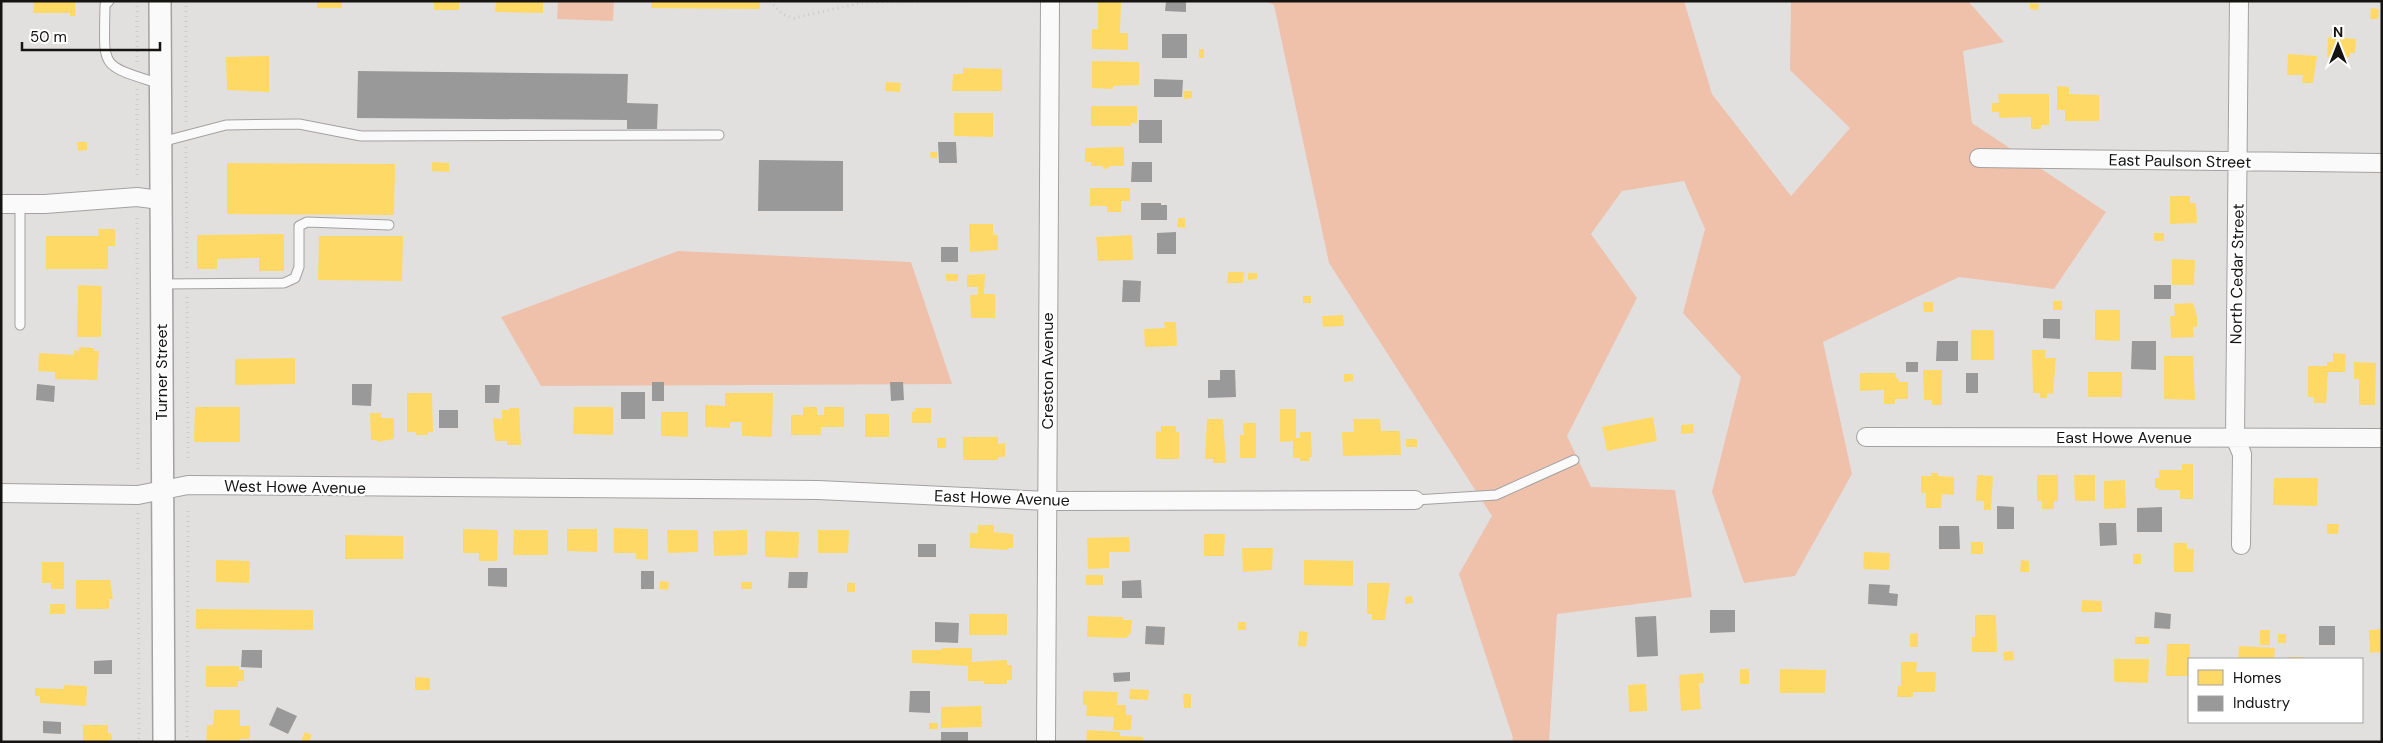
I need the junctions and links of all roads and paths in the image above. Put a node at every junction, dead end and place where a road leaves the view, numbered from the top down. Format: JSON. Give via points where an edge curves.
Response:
{"nodes":[{"id":1,"x":109,"y":1,"type":"edge"},
{"id":2,"x":160,"y":1,"type":"edge"},
{"id":3,"x":186,"y":1,"type":"edge"},
{"id":4,"x":770,"y":1,"type":"edge"},
{"id":5,"x":966,"y":1,"type":"edge"},
{"id":6,"x":1050,"y":1,"type":"edge"},
{"id":7,"x":2239,"y":1,"type":"edge"},
{"id":8,"x":160,"y":84,"type":"junction"},
{"id":9,"x":186,"y":135,"type":"junction"},
{"id":10,"x":719,"y":135,"type":"dead end"},
{"id":11,"x":160,"y":142,"type":"junction"},
{"id":12,"x":1979,"y":158,"type":"dead end"},
{"id":13,"x":2238,"y":162,"type":"junction"},
{"id":14,"x":2382,"y":163,"type":"edge"},
{"id":15,"x":160,"y":200,"type":"junction"},
{"id":16,"x":1,"y":204,"type":"edge"},
{"id":17,"x":20,"y":204,"type":"junction"},
{"id":18,"x":137,"y":218,"type":"dead end"},
{"id":19,"x":389,"y":224,"type":"dead end"},
{"id":20,"x":187,"y":283,"type":"junction"},
{"id":21,"x":160,"y":284,"type":"junction"},
{"id":22,"x":20,"y":325,"type":"dead end"},
{"id":23,"x":1866,"y":437,"type":"dead end"},
{"id":24,"x":2235,"y":438,"type":"junction"},
{"id":25,"x":2382,"y":438,"type":"edge"},
{"id":26,"x":1574,"y":460,"type":"dead end"},
{"id":27,"x":188,"y":462,"type":"dead end"},
{"id":28,"x":138,"y":471,"type":"dead end"},
{"id":29,"x":590,"y":490,"type":"joint"},
{"id":30,"x":162,"y":492,"type":"junction"},
{"id":31,"x":1,"y":493,"type":"edge"},
{"id":32,"x":1415,"y":500,"type":"joint"},
{"id":33,"x":1047,"y":501,"type":"junction"},
{"id":34,"x":188,"y":507,"type":"dead end"},
{"id":35,"x":138,"y":512,"type":"dead end"},
{"id":36,"x":2241,"y":545,"type":"dead end"},
{"id":37,"x":139,"y":742,"type":"edge"},
{"id":38,"x":164,"y":742,"type":"edge"},
{"id":39,"x":187,"y":742,"type":"edge"},
{"id":40,"x":1046,"y":742,"type":"edge"}],
"edges":[{"from":1,"to":8,"type":"lane","via":[[105,14],[104,51],[107,62],[117,70]]},
{"from":2,"to":8,"type":"street","name":"Turner Street"},
{"from":3,"to":9,"type":"path"},
{"from":4,"to":5,"type":"path","via":[[782,14],[794,18],[864,2]]},
{"from":6,"to":33,"type":"street","name":"Creston Avenue"},
{"from":7,"to":13,"type":"street","name":"North Cedar Street"},
{"from":8,"to":11,"type":"street","name":"Turner Street"},
{"from":9,"to":10,"type":"lane","via":[[226,125],[299,124],[361,136]]},
{"from":9,"to":11,"type":"lane"},
{"from":9,"to":20,"type":"path"},
{"from":11,"to":15,"type":"street","name":"Turner Street"},
{"from":12,"to":13,"type":"street","name":"East Paulson Street"},
{"from":13,"to":14,"type":"street","name":"East Paulson Street"},
{"from":13,"to":24,"type":"street","name":"North Cedar Street"},
{"from":15,"to":17,"type":"street","via":[[137,198]]},
{"from":15,"to":21,"type":"street","name":"Turner Street"},
{"from":16,"to":17,"type":"street"},
{"from":17,"to":22,"type":"lane"},
{"from":18,"to":28,"type":"path"},
{"from":19,"to":20,"type":"lane","via":[[307,222],[299,226],[295,278],[284,283]]},
{"from":20,"to":21,"type":"lane"},
{"from":20,"to":27,"type":"path"},
{"from":21,"to":30,"type":"street","name":"Turner Street"},
{"from":23,"to":24,"type":"street","name":"East Howe Avenue"},
{"from":24,"to":25,"type":"street","name":"East Howe Avenue"},
{"from":24,"to":36,"type":"street","name":"North Cedar Street","via":[[2242,454]]},
{"from":26,"to":32,"type":"lane","via":[[1496,495]]},
{"from":29,"to":30,"type":"street","name":"West Howe Avenue","via":[[188,485]]},
{"from":29,"to":33,"type":"street","name":"East Howe Avenue","via":[[818,490]]},
{"from":30,"to":31,"type":"street","name":"West Howe Avenue"},
{"from":30,"to":38,"type":"street","name":"Turner Street"},
{"from":32,"to":33,"type":"street","name":"East Howe Avenue"},
{"from":33,"to":40,"type":"street","name":"Creston Avenue"},
{"from":34,"to":39,"type":"path"},
{"from":35,"to":37,"type":"path"}]}
